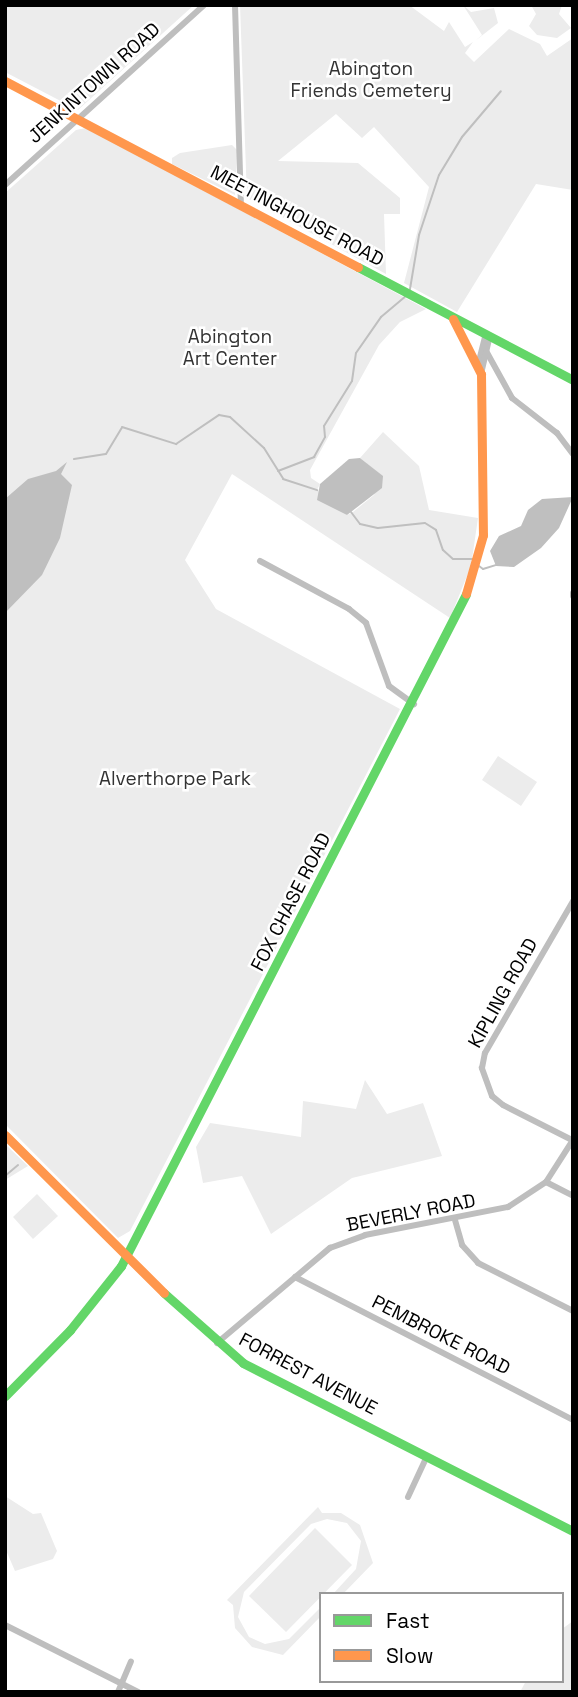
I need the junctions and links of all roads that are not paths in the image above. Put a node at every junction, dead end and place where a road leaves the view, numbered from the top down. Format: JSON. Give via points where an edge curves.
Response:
{"nodes":[{"id":1,"x":204,"y":5,"type":"edge"},
{"id":2,"x":235,"y":5,"type":"edge"},
{"id":3,"x":5,"y":81,"type":"edge"},
{"id":4,"x":78,"y":119,"type":"junction"},
{"id":5,"x":5,"y":185,"type":"edge"},
{"id":6,"x":241,"y":206,"type":"junction"},
{"id":7,"x":453,"y":319,"type":"junction"},
{"id":8,"x":487,"y":338,"type":"junction"},
{"id":9,"x":485,"y":349,"type":"junction"},
{"id":10,"x":479,"y":370,"type":"junction"},
{"id":11,"x":573,"y":380,"type":"edge"},
{"id":12,"x":573,"y":454,"type":"edge"},
{"id":13,"x":260,"y":561,"type":"dead end"},
{"id":14,"x":414,"y":704,"type":"junction"},
{"id":15,"x":573,"y":901,"type":"edge"},
{"id":16,"x":5,"y":1135,"type":"edge"},
{"id":17,"x":573,"y":1140,"type":"edge"},
{"id":18,"x":546,"y":1182,"type":"junction"},
{"id":19,"x":573,"y":1196,"type":"edge"},
{"id":20,"x":455,"y":1220,"type":"junction"},
{"id":21,"x":124,"y":1258,"type":"junction"},
{"id":22,"x":295,"y":1277,"type":"junction"},
{"id":23,"x":573,"y":1311,"type":"edge"},
{"id":24,"x":217,"y":1343,"type":"junction"},
{"id":25,"x":5,"y":1396,"type":"edge"},
{"id":26,"x":573,"y":1420,"type":"edge"},
{"id":27,"x":427,"y":1456,"type":"junction"},
{"id":28,"x":408,"y":1497,"type":"dead end"},
{"id":29,"x":573,"y":1531,"type":"edge"},
{"id":30,"x":5,"y":1625,"type":"edge"},
{"id":31,"x":131,"y":1662,"type":"dead end"},
{"id":32,"x":122,"y":1684,"type":"junction"},
{"id":33,"x":118,"y":1692,"type":"edge"},
{"id":34,"x":138,"y":1692,"type":"edge"}],
"edges":[{"from":1,"to":4,"type":"street","name":"JENKINTOWN ROAD"},
{"from":2,"to":6,"type":"street"},
{"from":3,"to":4,"type":"street","name":"MEETINGHOUSE ROAD"},
{"from":4,"to":5,"type":"street","name":"JENKINTOWN ROAD"},
{"from":4,"to":6,"type":"street","name":"MEETINGHOUSE ROAD"},
{"from":6,"to":7,"type":"street","name":"MEETINGHOUSE ROAD"},
{"from":7,"to":8,"type":"street","name":"MEETINGHOUSE ROAD"},
{"from":7,"to":10,"type":"street","name":"FOX CHASE ROAD"},
{"from":8,"to":9,"type":"street","name":"FOX CHASE ROAD"},
{"from":8,"to":10,"type":"street","name":"FOX CHASE ROAD"},
{"from":8,"to":11,"type":"street","name":"MEETINGHOUSE ROAD"},
{"from":9,"to":10,"type":"street","name":"FOX CHASE ROAD"},
{"from":9,"to":12,"type":"street","via":[[512,398],[557,433]]},
{"from":10,"to":14,"type":"street","name":"FOX CHASE ROAD","via":[[483,524],[475,571]]},
{"from":13,"to":14,"type":"street","via":[[366,623],[389,686]]},
{"from":14,"to":21,"type":"street","name":"FOX CHASE ROAD"},
{"from":15,"to":17,"type":"street","name":"KIPLING ROAD","via":[[485,1053],[482,1068],[492,1096],[503,1105]]},
{"from":16,"to":21,"type":"street","name":"FORREST AVENUE"},
{"from":17,"to":18,"type":"street","name":"BEVERLY ROAD"},
{"from":18,"to":19,"type":"street"},
{"from":18,"to":20,"type":"street","name":"BEVERLY ROAD","via":[[508,1207]]},
{"from":20,"to":22,"type":"street","name":"BEVERLY ROAD","via":[[345,1241]]},
{"from":20,"to":23,"type":"street","via":[[462,1245],[478,1263]]},
{"from":21,"to":24,"type":"street","name":"FORREST AVENUE"},
{"from":21,"to":25,"type":"street","name":"FOX CHASE ROAD","via":[[91,1307]]},
{"from":22,"to":24,"type":"street","name":"BEVERLY ROAD"},
{"from":22,"to":26,"type":"street","name":"PEMBROKE ROAD"},
{"from":24,"to":27,"type":"street","name":"FORREST AVENUE","via":[[243,1363]]},
{"from":27,"to":28,"type":"street"},
{"from":27,"to":29,"type":"street","name":"FORREST AVENUE"},
{"from":30,"to":32,"type":"street"},
{"from":31,"to":32,"type":"street"},
{"from":32,"to":33,"type":"street"},
{"from":32,"to":34,"type":"street"}]}
